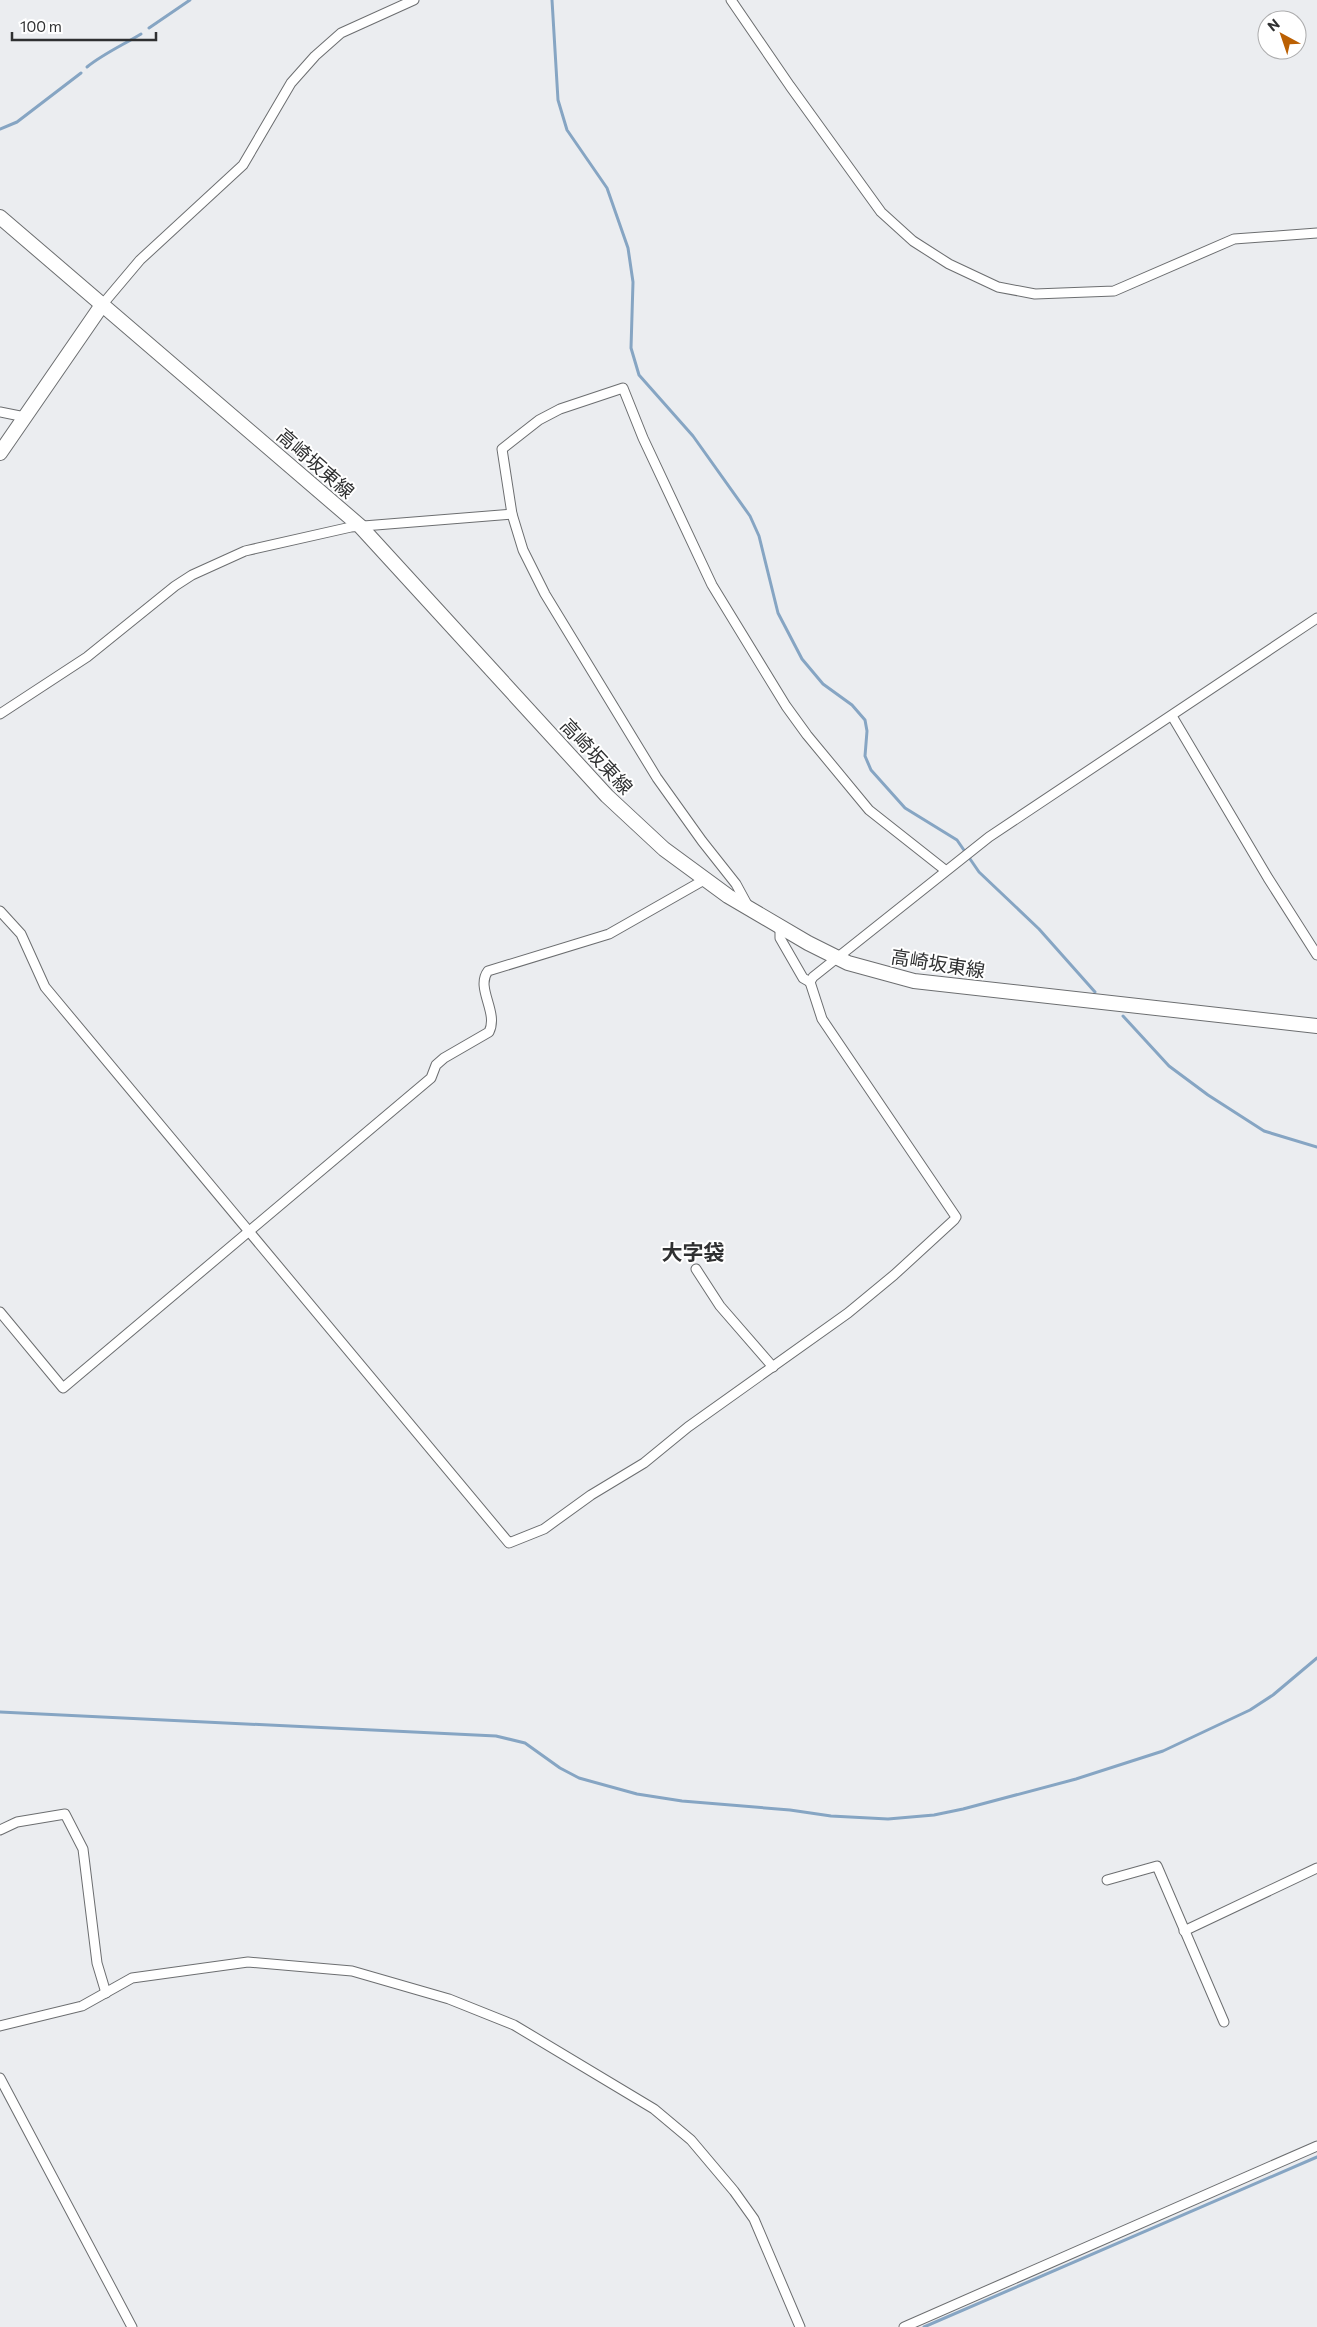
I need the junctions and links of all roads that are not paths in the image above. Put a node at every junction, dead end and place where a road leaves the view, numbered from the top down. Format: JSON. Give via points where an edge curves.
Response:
{"nodes":[{"id":1,"x":414,"y":0,"type":"edge"},
{"id":2,"x":731,"y":0,"type":"edge"},
{"id":3,"x":0,"y":217,"type":"edge"},
{"id":4,"x":1317,"y":233,"type":"edge"},
{"id":5,"x":102,"y":305,"type":"junction"},
{"id":6,"x":0,"y":412,"type":"edge"},
{"id":7,"x":25,"y":417,"type":"junction"},
{"id":8,"x":0,"y":453,"type":"edge"},
{"id":9,"x":512,"y":514,"type":"junction"},
{"id":10,"x":360,"y":526,"type":"junction"},
{"id":11,"x":1317,"y":618,"type":"edge"},
{"id":12,"x":0,"y":714,"type":"edge"},
{"id":13,"x":1172,"y":716,"type":"junction"},
{"id":14,"x":945,"y":870,"type":"junction"},
{"id":15,"x":704,"y":880,"type":"junction"},
{"id":16,"x":0,"y":911,"type":"edge"},
{"id":17,"x":750,"y":911,"type":"junction"},
{"id":18,"x":780,"y":929,"type":"junction"},
{"id":19,"x":1317,"y":955,"type":"edge"},
{"id":20,"x":836,"y":958,"type":"junction"},
{"id":21,"x":810,"y":982,"type":"junction"},
{"id":22,"x":1317,"y":1026,"type":"edge"},
{"id":23,"x":249,"y":1232,"type":"junction"},
{"id":24,"x":696,"y":1269,"type":"dead end"},
{"id":25,"x":0,"y":1312,"type":"edge"},
{"id":26,"x":773,"y":1366,"type":"junction"},
{"id":27,"x":0,"y":1830,"type":"edge"},
{"id":28,"x":1317,"y":1868,"type":"edge"},
{"id":29,"x":1108,"y":1880,"type":"dead end"},
{"id":30,"x":1184,"y":1931,"type":"junction"},
{"id":31,"x":106,"y":1993,"type":"junction"},
{"id":32,"x":1224,"y":2022,"type":"dead end"},
{"id":33,"x":0,"y":2026,"type":"edge"},
{"id":34,"x":0,"y":2078,"type":"edge"},
{"id":35,"x":1317,"y":2146,"type":"edge"},
{"id":36,"x":132,"y":2327,"type":"edge"},
{"id":37,"x":800,"y":2327,"type":"edge"},
{"id":38,"x":904,"y":2327,"type":"edge"}],
"edges":[{"from":1,"to":5,"type":"street","via":[[342,33],[315,56],[291,83],[243,165],[140,260]]},
{"from":2,"to":4,"type":"street","via":[[882,212],[913,241],[949,264],[998,287],[1034,294],[1114,291],[1234,239]]},
{"from":3,"to":5,"type":"main road","name":"高崎坂東線"},
{"from":5,"to":7,"type":"main road"},
{"from":5,"to":10,"type":"main road","name":"高崎坂東線"},
{"from":6,"to":7,"type":"street"},
{"from":7,"to":8,"type":"main road"},
{"from":9,"to":10,"type":"street"},
{"from":9,"to":14,"type":"street","via":[[502,449],[539,420],[560,409],[623,388],[712,585],[786,706],[869,810]]},
{"from":9,"to":17,"type":"street","via":[[523,550],[545,594],[595,678],[663,786],[736,884]]},
{"from":10,"to":12,"type":"street","via":[[245,551],[192,575],[87,657]]},
{"from":10,"to":15,"type":"main road","name":"高崎坂東線","via":[[607,796],[664,849]]},
{"from":11,"to":13,"type":"street"},
{"from":13,"to":14,"type":"street","via":[[1003,827]]},
{"from":13,"to":19,"type":"street"},
{"from":14,"to":20,"type":"street"},
{"from":15,"to":17,"type":"main road","name":"高崎坂東線"},
{"from":15,"to":23,"type":"street","via":[[608,934],[488,971],[484,982],[492,1016],[489,1032],[444,1058],[436,1065],[431,1078]]},
{"from":16,"to":23,"type":"street","via":[[21,934],[45,987]]},
{"from":17,"to":18,"type":"main road","name":"高崎坂東線"},
{"from":18,"to":20,"type":"main road","name":"高崎坂東線"},
{"from":18,"to":21,"type":"street","via":[[780,938],[803,978]]},
{"from":20,"to":21,"type":"street"},
{"from":20,"to":22,"type":"main road","name":"高崎坂東線","via":[[914,981]]},
{"from":21,"to":26,"type":"street","via":[[822,1019],[956,1217],[871,1294]]},
{"from":23,"to":25,"type":"street","via":[[63,1388]]},
{"from":23,"to":26,"type":"street","via":[[509,1543],[544,1528],[591,1494],[644,1463]]},
{"from":24,"to":26,"type":"street","via":[[720,1306]]},
{"from":27,"to":31,"type":"street","via":[[17,1822],[65,1814],[70,1821],[83,1849],[97,1963]]},
{"from":28,"to":30,"type":"street"},
{"from":29,"to":30,"type":"street","via":[[1157,1866]]},
{"from":30,"to":32,"type":"street"},
{"from":31,"to":33,"type":"street","via":[[82,2006]]},
{"from":31,"to":37,"type":"street","via":[[132,1978],[248,1962],[352,1971],[449,1999],[514,2025],[654,2109],[692,2140],[754,2219]]},
{"from":34,"to":36,"type":"street"},
{"from":35,"to":38,"type":"street"}]}
